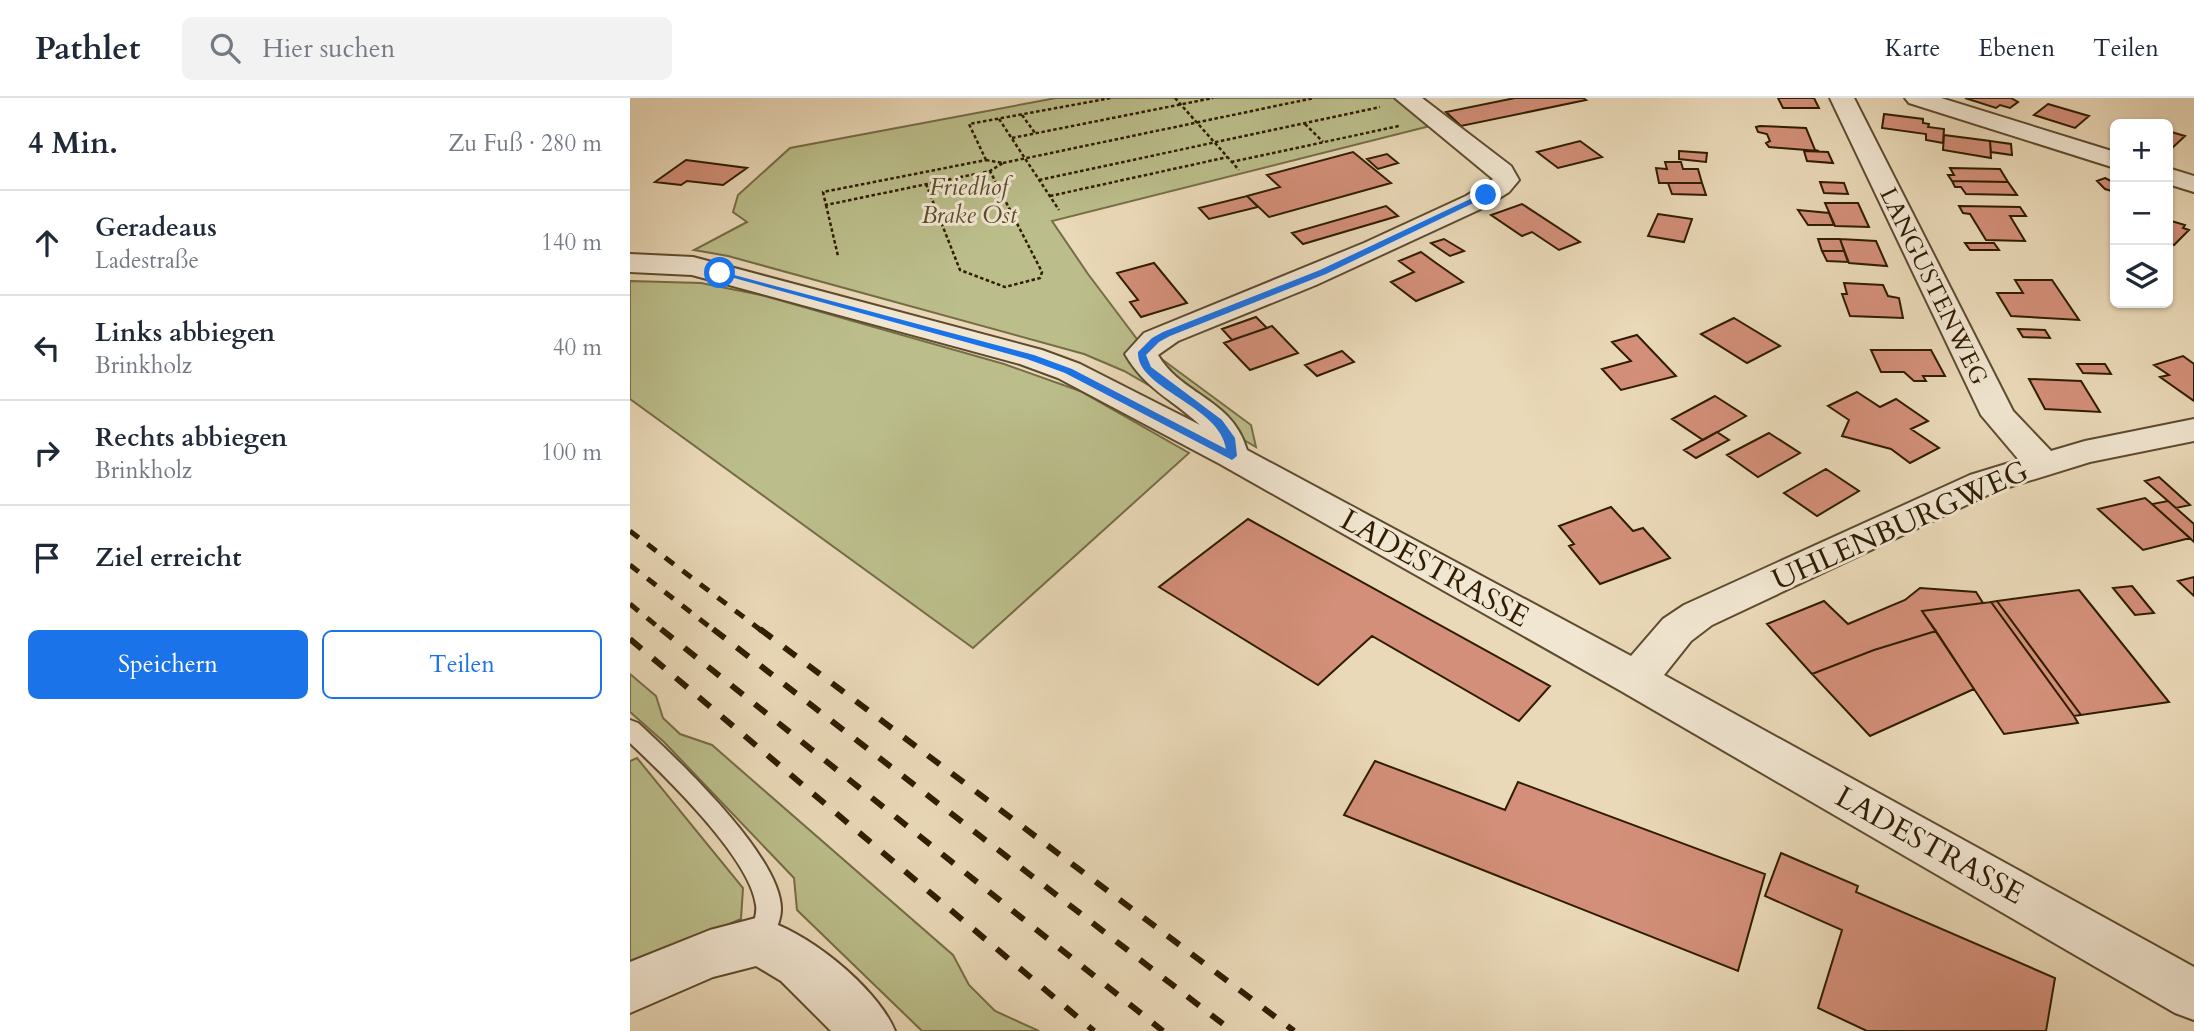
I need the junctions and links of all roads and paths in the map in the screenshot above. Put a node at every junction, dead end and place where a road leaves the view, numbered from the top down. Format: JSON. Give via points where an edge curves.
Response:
{"nodes":[{"id":1,"x":1111,"y":98,"type":"edge"},
{"id":2,"x":1175,"y":98,"type":"edge"},
{"id":3,"x":1213,"y":98,"type":"edge"},
{"id":4,"x":1314,"y":98,"type":"edge"},
{"id":5,"x":1842,"y":98,"type":"edge"},
{"id":6,"x":1917,"y":98,"type":"edge"},
{"id":7,"x":1180,"y":104,"type":"junction"},
{"id":8,"x":1400,"y":109,"type":"edge"},
{"id":9,"x":1022,"y":115,"type":"junction"},
{"id":10,"x":999,"y":119,"type":"junction"},
{"id":11,"x":1197,"y":122,"type":"junction"},
{"id":12,"x":1305,"y":123,"type":"junction"},
{"id":13,"x":1035,"y":133,"type":"junction"},
{"id":14,"x":1012,"y":138,"type":"junction"},
{"id":15,"x":1323,"y":142,"type":"junction"},
{"id":16,"x":1214,"y":143,"type":"junction"},
{"id":17,"x":1228,"y":157,"type":"junction"},
{"id":18,"x":1025,"y":158,"type":"junction"},
{"id":19,"x":2110,"y":158,"type":"edge"},
{"id":20,"x":986,"y":160,"type":"junction"},
{"id":21,"x":1231,"y":162,"type":"junction"},
{"id":22,"x":1003,"y":163,"type":"junction"},
{"id":23,"x":1239,"y":170,"type":"dead end"},
{"id":24,"x":990,"y":171,"type":"junction"},
{"id":25,"x":2173,"y":178,"type":"edge"},
{"id":26,"x":1039,"y":180,"type":"junction"},
{"id":27,"x":926,"y":184,"type":"junction"},
{"id":28,"x":2194,"y":184,"type":"edge"},
{"id":29,"x":1050,"y":196,"type":"junction"},
{"id":30,"x":826,"y":205,"type":"junction"},
{"id":31,"x":1059,"y":210,"type":"dead end"},
{"id":32,"x":838,"y":256,"type":"dead end"},
{"id":33,"x":630,"y":263,"type":"edge"},
{"id":34,"x":2194,"y":430,"type":"edge"},
{"id":35,"x":1232,"y":456,"type":"junction"},
{"id":36,"x":2043,"y":463,"type":"junction"},
{"id":37,"x":1636,"y":679,"type":"junction"},
{"id":38,"x":630,"y":729,"type":"edge"},
{"id":39,"x":758,"y":941,"type":"junction"},
{"id":40,"x":630,"y":988,"type":"edge"},
{"id":41,"x":2194,"y":995,"type":"edge"},
{"id":42,"x":868,"y":1031,"type":"edge"}],
"edges":[{"from":1,"to":9,"type":"path"},
{"from":2,"to":7,"type":"path"},
{"from":3,"to":7,"type":"path"},
{"from":4,"to":11,"type":"path"},
{"from":5,"to":36,"type":"street","name":"LANGUSTENWEG","via":[[1998,415]]},
{"from":6,"to":19,"type":"street"},
{"from":7,"to":11,"type":"path"},
{"from":7,"to":13,"type":"path"},
{"from":8,"to":12,"type":"path"},
{"from":8,"to":15,"type":"path"},
{"from":8,"to":35,"type":"street","via":[[1502,171],[1506,176],[1502,186],[1334,267],[1167,334],[1141,354],[1147,368],[1218,422],[1230,438]]},
{"from":9,"to":10,"type":"path"},
{"from":9,"to":13,"type":"path"},
{"from":10,"to":14,"type":"path"},
{"from":10,"to":20,"type":"path","via":[[969,124]]},
{"from":11,"to":16,"type":"path"},
{"from":11,"to":18,"type":"path"},
{"from":12,"to":15,"type":"path"},
{"from":12,"to":16,"type":"path"},
{"from":13,"to":14,"type":"path"},
{"from":14,"to":18,"type":"path"},
{"from":15,"to":21,"type":"path"},
{"from":16,"to":17,"type":"path"},
{"from":16,"to":26,"type":"path"},
{"from":17,"to":21,"type":"path"},
{"from":17,"to":29,"type":"path"},
{"from":18,"to":22,"type":"path"},
{"from":18,"to":26,"type":"path"},
{"from":20,"to":22,"type":"path"},
{"from":20,"to":30,"type":"path","via":[[823,192]]},
{"from":21,"to":23,"type":"path"},
{"from":22,"to":24,"type":"path"},
{"from":24,"to":27,"type":"path"},
{"from":24,"to":27,"type":"path","via":[[1042,272],[1040,278],[1005,287],[960,270]]},
{"from":25,"to":28,"type":"street"},
{"from":26,"to":29,"type":"path"},
{"from":27,"to":30,"type":"path"},
{"from":29,"to":31,"type":"path"},
{"from":30,"to":32,"type":"path"},
{"from":33,"to":35,"type":"street","name":"LADESTRASSE","via":[[693,266],[1031,357],[1069,371]]},
{"from":34,"to":36,"type":"street","name":"UHLENBURGWEG"},
{"from":35,"to":37,"type":"street","name":"LADESTRASSE"},
{"from":36,"to":37,"type":"street","name":"UHLENBURGWEG","via":[[1961,493],[1698,615],[1677,630]]},
{"from":37,"to":41,"type":"street","name":"LADESTRASSE"},
{"from":38,"to":39,"type":"lane","via":[[755,867],[769,904]]},
{"from":39,"to":40,"type":"street"},
{"from":39,"to":42,"type":"street","via":[[788,953]]}]}
